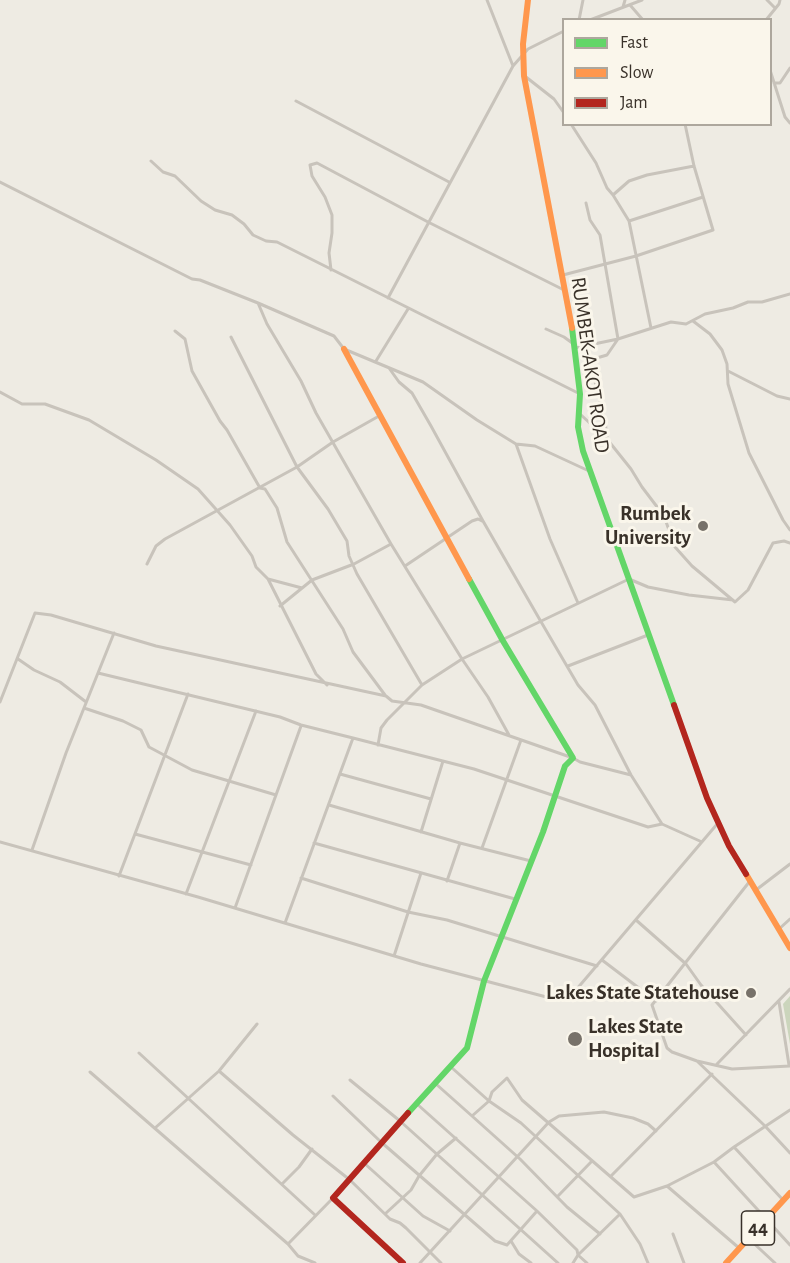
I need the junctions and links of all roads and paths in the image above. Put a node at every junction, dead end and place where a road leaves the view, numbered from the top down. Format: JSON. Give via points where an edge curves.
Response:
{"nodes":[{"id":1,"x":487,"y":0,"type":"edge"},
{"id":2,"x":528,"y":0,"type":"edge"},
{"id":3,"x":582,"y":0,"type":"edge"},
{"id":4,"x":625,"y":0,"type":"edge"},
{"id":5,"x":640,"y":0,"type":"edge"},
{"id":6,"x":767,"y":0,"type":"edge"},
{"id":7,"x":780,"y":0,"type":"edge"},
{"id":8,"x":630,"y":5,"type":"junction"},
{"id":9,"x":623,"y":8,"type":"junction"},
{"id":10,"x":775,"y":8,"type":"junction"},
{"id":11,"x":579,"y":18,"type":"edge"},
{"id":12,"x":596,"y":18,"type":"edge"},
{"id":13,"x":641,"y":18,"type":"edge"},
{"id":14,"x":768,"y":18,"type":"edge"},
{"id":15,"x":562,"y":32,"type":"edge"},
{"id":16,"x":522,"y":56,"type":"junction"},
{"id":17,"x":513,"y":66,"type":"junction"},
{"id":18,"x":790,"y":68,"type":"edge"},
{"id":19,"x":772,"y":74,"type":"edge"},
{"id":20,"x":524,"y":76,"type":"junction"},
{"id":21,"x":774,"y":83,"type":"junction"},
{"id":22,"x":296,"y":100,"type":"dead end"},
{"id":23,"x":562,"y":110,"type":"edge"},
{"id":24,"x":790,"y":123,"type":"edge"},
{"id":25,"x":572,"y":126,"type":"edge"},
{"id":26,"x":685,"y":126,"type":"edge"},
{"id":27,"x":151,"y":161,"type":"dead end"},
{"id":28,"x":694,"y":166,"type":"junction"},
{"id":29,"x":0,"y":182,"type":"edge"},
{"id":30,"x":449,"y":182,"type":"junction"},
{"id":31,"x":614,"y":195,"type":"junction"},
{"id":32,"x":703,"y":197,"type":"junction"},
{"id":33,"x":586,"y":203,"type":"dead end"},
{"id":34,"x":629,"y":221,"type":"junction"},
{"id":35,"x":428,"y":222,"type":"junction"},
{"id":36,"x":636,"y":256,"type":"junction"},
{"id":37,"x":604,"y":265,"type":"junction"},
{"id":38,"x":331,"y":270,"type":"junction"},
{"id":39,"x":561,"y":275,"type":"junction"},
{"id":40,"x":564,"y":290,"type":"junction"},
{"id":41,"x":790,"y":294,"type":"edge"},
{"id":42,"x":388,"y":298,"type":"junction"},
{"id":43,"x":258,"y":303,"type":"junction"},
{"id":44,"x":408,"y":308,"type":"junction"},
{"id":45,"x":693,"y":321,"type":"junction"},
{"id":46,"x":651,"y":328,"type":"junction"},
{"id":47,"x":546,"y":329,"type":"dead end"},
{"id":48,"x":175,"y":331,"type":"dead end"},
{"id":49,"x":231,"y":337,"type":"dead end"},
{"id":50,"x":618,"y":339,"type":"junction"},
{"id":51,"x":575,"y":346,"type":"junction"},
{"id":52,"x":586,"y":346,"type":"junction"},
{"id":53,"x":344,"y":348,"type":"junction"},
{"id":54,"x":590,"y":360,"type":"junction"},
{"id":55,"x":376,"y":361,"type":"junction"},
{"id":56,"x":388,"y":366,"type":"junction"},
{"id":57,"x":728,"y":371,"type":"junction"},
{"id":58,"x":0,"y":392,"type":"edge"},
{"id":59,"x":579,"y":394,"type":"junction"},
{"id":60,"x":790,"y":399,"type":"edge"},
{"id":61,"x":579,"y":413,"type":"junction"},
{"id":62,"x":379,"y":416,"type":"junction"},
{"id":63,"x":607,"y":439,"type":"junction"},
{"id":64,"x":333,"y":442,"type":"junction"},
{"id":65,"x":516,"y":444,"type":"junction"},
{"id":66,"x":297,"y":466,"type":"junction"},
{"id":67,"x":589,"y":471,"type":"junction"},
{"id":68,"x":260,"y":488,"type":"junction"},
{"id":69,"x":217,"y":511,"type":"junction"},
{"id":70,"x":483,"y":521,"type":"junction"},
{"id":71,"x":790,"y":530,"type":"edge"},
{"id":72,"x":447,"y":539,"type":"junction"},
{"id":73,"x":790,"y":543,"type":"edge"},
{"id":74,"x":391,"y":544,"type":"junction"},
{"id":75,"x":147,"y":564,"type":"dead end"},
{"id":76,"x":354,"y":564,"type":"junction"},
{"id":77,"x":405,"y":566,"type":"junction"},
{"id":78,"x":268,"y":579,"type":"junction"},
{"id":79,"x":629,"y":579,"type":"junction"},
{"id":80,"x":312,"y":580,"type":"junction"},
{"id":81,"x":303,"y":588,"type":"junction"},
{"id":82,"x":734,"y":600,"type":"junction"},
{"id":83,"x":578,"y":603,"type":"junction"},
{"id":84,"x":280,"y":606,"type":"junction"},
{"id":85,"x":540,"y":621,"type":"junction"},
{"id":86,"x":114,"y":633,"type":"junction"},
{"id":87,"x":649,"y":634,"type":"junction"},
{"id":88,"x":503,"y":640,"type":"junction"},
{"id":89,"x":18,"y":659,"type":"junction"},
{"id":90,"x":462,"y":659,"type":"junction"},
{"id":91,"x":568,"y":666,"type":"junction"},
{"id":92,"x":98,"y":673,"type":"junction"},
{"id":93,"x":327,"y":685,"type":"junction"},
{"id":94,"x":422,"y":685,"type":"junction"},
{"id":95,"x":188,"y":694,"type":"junction"},
{"id":96,"x":386,"y":696,"type":"junction"},
{"id":97,"x":0,"y":702,"type":"edge"},
{"id":98,"x":86,"y":702,"type":"junction"},
{"id":99,"x":403,"y":702,"type":"junction"},
{"id":100,"x":84,"y":708,"type":"junction"},
{"id":101,"x":256,"y":711,"type":"junction"},
{"id":102,"x":301,"y":725,"type":"junction"},
{"id":103,"x":510,"y":736,"type":"junction"},
{"id":104,"x":353,"y":738,"type":"junction"},
{"id":105,"x":521,"y":740,"type":"junction"},
{"id":106,"x":378,"y":744,"type":"junction"},
{"id":107,"x":165,"y":756,"type":"junction"},
{"id":108,"x":573,"y":758,"type":"junction"},
{"id":109,"x":443,"y":760,"type":"junction"},
{"id":110,"x":340,"y":774,"type":"junction"},
{"id":111,"x":631,"y":775,"type":"junction"},
{"id":112,"x":230,"y":780,"type":"junction"},
{"id":113,"x":506,"y":780,"type":"junction"},
{"id":114,"x":276,"y":795,"type":"junction"},
{"id":115,"x":554,"y":795,"type":"junction"},
{"id":116,"x":431,"y":799,"type":"junction"},
{"id":117,"x":329,"y":805,"type":"junction"},
{"id":118,"x":718,"y":823,"type":"junction"},
{"id":119,"x":662,"y":824,"type":"junction"},
{"id":120,"x":421,"y":832,"type":"junction"},
{"id":121,"x":135,"y":834,"type":"junction"},
{"id":122,"x":0,"y":842,"type":"edge"},
{"id":123,"x":702,"y":842,"type":"junction"},
{"id":124,"x":314,"y":843,"type":"junction"},
{"id":125,"x":460,"y":843,"type":"junction"},
{"id":126,"x":482,"y":848,"type":"junction"},
{"id":127,"x":32,"y":850,"type":"junction"},
{"id":128,"x":202,"y":853,"type":"junction"},
{"id":129,"x":531,"y":861,"type":"junction"},
{"id":130,"x":790,"y":864,"type":"edge"},
{"id":131,"x":251,"y":865,"type":"junction"},
{"id":132,"x":785,"y":869,"type":"junction"},
{"id":133,"x":421,"y":873,"type":"junction"},
{"id":134,"x":790,"y":875,"type":"edge"},
{"id":135,"x":119,"y":876,"type":"junction"},
{"id":136,"x":301,"y":878,"type":"junction"},
{"id":137,"x":447,"y":881,"type":"junction"},
{"id":138,"x":750,"y":881,"type":"junction"},
{"id":139,"x":756,"y":890,"type":"junction"},
{"id":140,"x":186,"y":894,"type":"junction"},
{"id":141,"x":515,"y":899,"type":"junction"},
{"id":142,"x":235,"y":908,"type":"junction"},
{"id":143,"x":408,"y":912,"type":"junction"},
{"id":144,"x":790,"y":919,"type":"edge"},
{"id":145,"x":636,"y":920,"type":"junction"},
{"id":146,"x":285,"y":923,"type":"junction"},
{"id":147,"x":779,"y":929,"type":"junction"},
{"id":148,"x":500,"y":938,"type":"junction"},
{"id":149,"x":790,"y":948,"type":"edge"},
{"id":150,"x":393,"y":956,"type":"junction"},
{"id":151,"x":602,"y":960,"type":"junction"},
{"id":152,"x":686,"y":964,"type":"junction"},
{"id":153,"x":597,"y":966,"type":"junction"},
{"id":154,"x":484,"y":981,"type":"junction"},
{"id":155,"x":790,"y":989,"type":"edge"},
{"id":156,"x":656,"y":1000,"type":"junction"},
{"id":157,"x":779,"y":1001,"type":"junction"},
{"id":158,"x":257,"y":1024,"type":"dead end"},
{"id":159,"x":746,"y":1035,"type":"junction"},
{"id":160,"x":138,"y":1053,"type":"dead end"},
{"id":161,"x":697,"y":1061,"type":"junction"},
{"id":162,"x":717,"y":1064,"type":"junction"},
{"id":163,"x":451,"y":1066,"type":"junction"},
{"id":164,"x":790,"y":1066,"type":"edge"},
{"id":165,"x":219,"y":1071,"type":"junction"},
{"id":166,"x":90,"y":1072,"type":"dead end"},
{"id":167,"x":712,"y":1074,"type":"junction"},
{"id":168,"x":350,"y":1080,"type":"dead end"},
{"id":169,"x":436,"y":1084,"type":"junction"},
{"id":170,"x":333,"y":1095,"type":"dead end"},
{"id":171,"x":188,"y":1099,"type":"junction"},
{"id":172,"x":489,"y":1101,"type":"junction"},
{"id":173,"x":417,"y":1104,"type":"junction"},
{"id":174,"x":790,"y":1110,"type":"edge"},
{"id":175,"x":472,"y":1116,"type":"junction"},
{"id":176,"x":400,"y":1121,"type":"junction"},
{"id":177,"x":549,"y":1122,"type":"junction"},
{"id":178,"x":765,"y":1126,"type":"junction"},
{"id":179,"x":155,"y":1128,"type":"junction"},
{"id":180,"x":656,"y":1131,"type":"junction"},
{"id":181,"x":534,"y":1137,"type":"junction"},
{"id":182,"x":456,"y":1138,"type":"junction"},
{"id":183,"x":381,"y":1142,"type":"junction"},
{"id":184,"x":734,"y":1147,"type":"junction"},
{"id":185,"x":312,"y":1149,"type":"junction"},
{"id":186,"x":790,"y":1153,"type":"edge"},
{"id":187,"x":437,"y":1154,"type":"junction"},
{"id":188,"x":517,"y":1157,"type":"junction"},
{"id":189,"x":592,"y":1161,"type":"junction"},
{"id":190,"x":714,"y":1162,"type":"junction"},
{"id":191,"x":364,"y":1163,"type":"junction"},
{"id":192,"x":419,"y":1176,"type":"junction"},
{"id":193,"x":498,"y":1176,"type":"junction"},
{"id":194,"x":611,"y":1176,"type":"junction"},
{"id":195,"x":577,"y":1177,"type":"junction"},
{"id":196,"x":350,"y":1180,"type":"junction"},
{"id":197,"x":282,"y":1184,"type":"junction"},
{"id":198,"x":668,"y":1186,"type":"junction"},
{"id":199,"x":790,"y":1192,"type":"edge"},
{"id":200,"x":482,"y":1195,"type":"junction"},
{"id":201,"x":403,"y":1197,"type":"junction"},
{"id":202,"x":558,"y":1197,"type":"junction"},
{"id":203,"x":333,"y":1198,"type":"junction"},
{"id":204,"x":783,"y":1200,"type":"junction"},
{"id":205,"x":537,"y":1211,"type":"junction"},
{"id":206,"x":385,"y":1214,"type":"junction"},
{"id":207,"x":620,"y":1214,"type":"junction"},
{"id":208,"x":315,"y":1215,"type":"junction"},
{"id":209,"x":465,"y":1216,"type":"junction"},
{"id":210,"x":765,"y":1220,"type":"junction"},
{"id":211,"x":450,"y":1231,"type":"junction"},
{"id":212,"x":520,"y":1231,"type":"junction"},
{"id":213,"x":600,"y":1234,"type":"junction"},
{"id":214,"x":674,"y":1234,"type":"dead end"},
{"id":215,"x":748,"y":1238,"type":"junction"},
{"id":216,"x":511,"y":1241,"type":"junction"},
{"id":217,"x":288,"y":1244,"type":"junction"},
{"id":218,"x":790,"y":1245,"type":"edge"},
{"id":219,"x":739,"y":1248,"type":"junction"},
{"id":220,"x":429,"y":1253,"type":"junction"},
{"id":221,"x":578,"y":1255,"type":"junction"},
{"id":222,"x":729,"y":1262,"type":"edge"},
{"id":223,"x":315,"y":1263,"type":"edge"},
{"id":224,"x":403,"y":1263,"type":"edge"},
{"id":225,"x":420,"y":1263,"type":"edge"},
{"id":226,"x":441,"y":1263,"type":"edge"},
{"id":227,"x":531,"y":1263,"type":"edge"},
{"id":228,"x":558,"y":1263,"type":"edge"},
{"id":229,"x":573,"y":1263,"type":"edge"},
{"id":230,"x":587,"y":1263,"type":"edge"},
{"id":231,"x":648,"y":1263,"type":"edge"},
{"id":232,"x":684,"y":1263,"type":"edge"},
{"id":233,"x":775,"y":1263,"type":"edge"}],
"edges":[{"from":1,"to":17,"type":"street"},
{"from":2,"to":16,"type":"main road","name":"RUMBEK-AKOT ROAD"},
{"from":3,"to":11,"type":"street"},
{"from":4,"to":9,"type":"street"},
{"from":5,"to":8,"type":"street"},
{"from":6,"to":10,"type":"street"},
{"from":7,"to":10,"type":"street"},
{"from":8,"to":9,"type":"street"},
{"from":8,"to":13,"type":"street"},
{"from":9,"to":12,"type":"street"},
{"from":10,"to":14,"type":"street"},
{"from":15,"to":16,"type":"street"},
{"from":16,"to":17,"type":"street"},
{"from":16,"to":20,"type":"main road","name":"RUMBEK-AKOT ROAD"},
{"from":17,"to":30,"type":"street"},
{"from":18,"to":21,"type":"street","via":[[780,83]]},
{"from":19,"to":21,"type":"street"},
{"from":20,"to":23,"type":"street"},
{"from":20,"to":39,"type":"main road","name":"RUMBEK-AKOT ROAD"},
{"from":21,"to":24,"type":"street"},
{"from":22,"to":30,"type":"street"},
{"from":25,"to":31,"type":"street"},
{"from":26,"to":28,"type":"street"},
{"from":27,"to":38,"type":"street","via":[[175,176],[201,201],[232,215],[253,235],[277,242]]},
{"from":28,"to":31,"type":"street","via":[[647,174],[629,181]]},
{"from":28,"to":32,"type":"street"},
{"from":29,"to":43,"type":"street","via":[[192,279]]},
{"from":30,"to":35,"type":"street"},
{"from":31,"to":34,"type":"street"},
{"from":32,"to":34,"type":"street"},
{"from":32,"to":36,"type":"street","via":[[713,230]]},
{"from":33,"to":37,"type":"street","via":[[590,220],[600,235]]},
{"from":34,"to":36,"type":"street"},
{"from":35,"to":38,"type":"street","via":[[317,162],[310,165],[332,215],[328,253]]},
{"from":35,"to":40,"type":"street"},
{"from":35,"to":42,"type":"street"},
{"from":36,"to":37,"type":"street"},
{"from":36,"to":46,"type":"street"},
{"from":37,"to":39,"type":"street"},
{"from":37,"to":50,"type":"street"},
{"from":38,"to":42,"type":"street"},
{"from":39,"to":40,"type":"main road","name":"RUMBEK-AKOT ROAD"},
{"from":40,"to":51,"type":"main road","name":"RUMBEK-AKOT ROAD"},
{"from":41,"to":45,"type":"street","via":[[748,302]]},
{"from":42,"to":44,"type":"street"},
{"from":43,"to":53,"type":"street","via":[[334,336]]},
{"from":43,"to":64,"type":"street"},
{"from":44,"to":55,"type":"street"},
{"from":44,"to":59,"type":"street"},
{"from":45,"to":46,"type":"street"},
{"from":45,"to":57,"type":"street","via":[[722,350]]},
{"from":46,"to":50,"type":"street"},
{"from":47,"to":51,"type":"street"},
{"from":48,"to":68,"type":"street","via":[[185,339],[192,371]]},
{"from":49,"to":66,"type":"street"},
{"from":50,"to":52,"type":"street"},
{"from":50,"to":54,"type":"street","via":[[607,355]]},
{"from":51,"to":52,"type":"street"},
{"from":51,"to":59,"type":"main road","name":"RUMBEK-AKOT ROAD"},
{"from":52,"to":54,"type":"street"},
{"from":53,"to":55,"type":"street"},
{"from":53,"to":62,"type":"main road"},
{"from":54,"to":63,"type":"street"},
{"from":55,"to":56,"type":"street"},
{"from":56,"to":65,"type":"street","via":[[423,382]]},
{"from":56,"to":70,"type":"street","via":[[417,401]]},
{"from":57,"to":60,"type":"street"},
{"from":57,"to":71,"type":"street","via":[[728,384],[749,453]]},
{"from":58,"to":69,"type":"street","via":[[22,404],[45,404],[89,420],[198,489]]},
{"from":59,"to":61,"type":"main road","name":"RUMBEK-AKOT ROAD"},
{"from":61,"to":63,"type":"street"},
{"from":61,"to":67,"type":"main road","name":"RUMBEK-AKOT ROAD","via":[[580,440]]},
{"from":62,"to":64,"type":"street"},
{"from":62,"to":72,"type":"main road"},
{"from":63,"to":82,"type":"street","via":[[664,516],[675,547]]},
{"from":64,"to":66,"type":"street"},
{"from":64,"to":74,"type":"street"},
{"from":65,"to":67,"type":"street","via":[[535,446]]},
{"from":65,"to":83,"type":"street"},
{"from":66,"to":68,"type":"street"},
{"from":66,"to":76,"type":"street","via":[[347,541]]},
{"from":67,"to":79,"type":"main road","name":"RUMBEK-AKOT ROAD"},
{"from":68,"to":69,"type":"street"},
{"from":68,"to":80,"type":"street","via":[[265,489],[277,508],[287,543]]},
{"from":69,"to":75,"type":"street","via":[[165,539],[156,546]]},
{"from":69,"to":78,"type":"street"},
{"from":70,"to":72,"type":"street","via":[[472,521]]},
{"from":70,"to":85,"type":"street"},
{"from":72,"to":77,"type":"street"},
{"from":72,"to":88,"type":"main road"},
{"from":73,"to":82,"type":"street","via":[[773,543],[748,590]]},
{"from":74,"to":76,"type":"street"},
{"from":74,"to":77,"type":"street"},
{"from":76,"to":80,"type":"street"},
{"from":76,"to":94,"type":"street"},
{"from":77,"to":90,"type":"street"},
{"from":78,"to":81,"type":"street"},
{"from":78,"to":84,"type":"street"},
{"from":79,"to":82,"type":"street","via":[[689,596]]},
{"from":79,"to":83,"type":"street"},
{"from":79,"to":87,"type":"main road","name":"RUMBEK-AKOT ROAD"},
{"from":80,"to":81,"type":"street"},
{"from":80,"to":96,"type":"street","via":[[353,652]]},
{"from":81,"to":84,"type":"street"},
{"from":83,"to":85,"type":"street"},
{"from":84,"to":93,"type":"street","via":[[316,674]]},
{"from":85,"to":88,"type":"street"},
{"from":85,"to":91,"type":"street"},
{"from":86,"to":89,"type":"street","via":[[35,613]]},
{"from":86,"to":92,"type":"street"},
{"from":86,"to":93,"type":"street"},
{"from":87,"to":91,"type":"street"},
{"from":87,"to":118,"type":"main road","name":"RUMBEK-AKOT ROAD"},
{"from":88,"to":90,"type":"street"},
{"from":88,"to":108,"type":"main road"},
{"from":89,"to":97,"type":"street"},
{"from":89,"to":98,"type":"street","via":[[60,682]]},
{"from":90,"to":94,"type":"street"},
{"from":90,"to":103,"type":"street"},
{"from":91,"to":111,"type":"street","via":[[595,705]]},
{"from":92,"to":95,"type":"street"},
{"from":92,"to":98,"type":"street"},
{"from":93,"to":96,"type":"street"},
{"from":94,"to":99,"type":"street"},
{"from":95,"to":101,"type":"street"},
{"from":95,"to":107,"type":"street"},
{"from":96,"to":99,"type":"street"},
{"from":98,"to":100,"type":"street"},
{"from":99,"to":103,"type":"street"},
{"from":99,"to":106,"type":"street","via":[[381,728]]},
{"from":100,"to":107,"type":"street","via":[[141,729],[148,747]]},
{"from":100,"to":127,"type":"street"},
{"from":101,"to":102,"type":"street"},
{"from":101,"to":112,"type":"street"},
{"from":102,"to":104,"type":"street"},
{"from":102,"to":114,"type":"street"},
{"from":103,"to":105,"type":"street"},
{"from":104,"to":106,"type":"street"},
{"from":104,"to":110,"type":"street"},
{"from":105,"to":108,"type":"street"},
{"from":105,"to":113,"type":"street"},
{"from":106,"to":109,"type":"street"},
{"from":107,"to":112,"type":"street","via":[[192,770]]},
{"from":107,"to":121,"type":"street"},
{"from":108,"to":111,"type":"street"},
{"from":108,"to":115,"type":"main road"},
{"from":109,"to":113,"type":"street"},
{"from":109,"to":116,"type":"street"},
{"from":110,"to":116,"type":"street"},
{"from":110,"to":117,"type":"street"},
{"from":111,"to":119,"type":"street"},
{"from":112,"to":114,"type":"street"},
{"from":112,"to":128,"type":"street"},
{"from":113,"to":115,"type":"street"},
{"from":113,"to":126,"type":"street"},
{"from":114,"to":131,"type":"street"},
{"from":115,"to":119,"type":"street","via":[[648,827]]},
{"from":115,"to":129,"type":"main road"},
{"from":116,"to":120,"type":"street"},
{"from":117,"to":120,"type":"street"},
{"from":117,"to":124,"type":"street"},
{"from":118,"to":123,"type":"street"},
{"from":118,"to":138,"type":"main road","name":"RUMBEK-AKOT ROAD"},
{"from":119,"to":123,"type":"street"},
{"from":120,"to":125,"type":"street"},
{"from":121,"to":128,"type":"street"},
{"from":121,"to":135,"type":"street"},
{"from":122,"to":127,"type":"street"},
{"from":123,"to":145,"type":"street"},
{"from":124,"to":133,"type":"street"},
{"from":124,"to":136,"type":"street"},
{"from":125,"to":126,"type":"street"},
{"from":125,"to":137,"type":"street"},
{"from":126,"to":129,"type":"street"},
{"from":127,"to":135,"type":"street"},
{"from":128,"to":131,"type":"street"},
{"from":128,"to":140,"type":"street"},
{"from":129,"to":141,"type":"main road"},
{"from":130,"to":132,"type":"street"},
{"from":131,"to":142,"type":"street"},
{"from":132,"to":134,"type":"street"},
{"from":132,"to":139,"type":"street"},
{"from":133,"to":137,"type":"street"},
{"from":133,"to":143,"type":"street"},
{"from":135,"to":140,"type":"street"},
{"from":136,"to":143,"type":"street"},
{"from":136,"to":146,"type":"street"},
{"from":137,"to":141,"type":"street"},
{"from":138,"to":139,"type":"main road","name":"RUMBEK-AKOT ROAD"},
{"from":138,"to":152,"type":"street"},
{"from":139,"to":147,"type":"main road","name":"RUMBEK-AKOT ROAD"},
{"from":140,"to":142,"type":"street"},
{"from":141,"to":148,"type":"main road"},
{"from":142,"to":146,"type":"street"},
{"from":143,"to":148,"type":"street"},
{"from":143,"to":150,"type":"street"},
{"from":144,"to":147,"type":"street"},
{"from":145,"to":151,"type":"street"},
{"from":145,"to":152,"type":"street"},
{"from":146,"to":150,"type":"street"},
{"from":147,"to":149,"type":"main road","name":"RUMBEK-AKOT ROAD"},
{"from":148,"to":153,"type":"street"},
{"from":148,"to":154,"type":"main road"},
{"from":150,"to":154,"type":"street"},
{"from":151,"to":153,"type":"street"},
{"from":151,"to":156,"type":"street"},
{"from":152,"to":156,"type":"street"},
{"from":152,"to":159,"type":"street"},
{"from":153,"to":154,"type":"street","via":[[570,998],[554,999]]},
{"from":154,"to":163,"type":"main road","via":[[467,1048]]},
{"from":155,"to":157,"type":"street"},
{"from":156,"to":161,"type":"street","via":[[652,1005],[667,1048]]},
{"from":157,"to":159,"type":"street"},
{"from":157,"to":164,"type":"street"},
{"from":158,"to":165,"type":"street"},
{"from":159,"to":162,"type":"street"},
{"from":160,"to":171,"type":"street"},
{"from":161,"to":162,"type":"street"},
{"from":161,"to":167,"type":"street"},
{"from":162,"to":164,"type":"street","via":[[732,1069]]},
{"from":163,"to":169,"type":"main road"},
{"from":163,"to":172,"type":"street"},
{"from":165,"to":171,"type":"street"},
{"from":165,"to":185,"type":"street"},
{"from":166,"to":179,"type":"street"},
{"from":167,"to":178,"type":"street"},
{"from":167,"to":180,"type":"street"},
{"from":168,"to":176,"type":"street"},
{"from":169,"to":173,"type":"main road"},
{"from":169,"to":175,"type":"street"},
{"from":170,"to":183,"type":"street"},
{"from":171,"to":179,"type":"street"},
{"from":171,"to":197,"type":"street"},
{"from":172,"to":175,"type":"street"},
{"from":172,"to":177,"type":"street","via":[[492,1092],[507,1078],[522,1100]]},
{"from":172,"to":181,"type":"street"},
{"from":173,"to":176,"type":"main road"},
{"from":173,"to":182,"type":"street"},
{"from":174,"to":178,"type":"street"},
{"from":175,"to":188,"type":"street"},
{"from":176,"to":183,"type":"main road"},
{"from":176,"to":187,"type":"street"},
{"from":177,"to":180,"type":"street","via":[[559,1116],[604,1112],[633,1118]]},
{"from":177,"to":181,"type":"street"},
{"from":177,"to":189,"type":"street"},
{"from":178,"to":184,"type":"street"},
{"from":178,"to":186,"type":"street"},
{"from":179,"to":217,"type":"street"},
{"from":180,"to":194,"type":"street"},
{"from":181,"to":188,"type":"street"},
{"from":181,"to":195,"type":"street"},
{"from":182,"to":187,"type":"street"},
{"from":182,"to":193,"type":"street"},
{"from":183,"to":191,"type":"main road"},
{"from":183,"to":192,"type":"street"},
{"from":184,"to":190,"type":"street"},
{"from":184,"to":204,"type":"street"},
{"from":185,"to":196,"type":"street"},
{"from":185,"to":197,"type":"street"},
{"from":187,"to":192,"type":"street"},
{"from":187,"to":200,"type":"street"},
{"from":188,"to":193,"type":"street"},
{"from":188,"to":202,"type":"street"},
{"from":189,"to":194,"type":"street"},
{"from":189,"to":195,"type":"street"},
{"from":190,"to":198,"type":"street"},
{"from":190,"to":210,"type":"street"},
{"from":191,"to":196,"type":"main road"},
{"from":191,"to":201,"type":"street"},
{"from":192,"to":201,"type":"street"},
{"from":192,"to":209,"type":"street"},
{"from":193,"to":200,"type":"street"},
{"from":193,"to":205,"type":"street"},
{"from":194,"to":198,"type":"street","via":[[634,1197]]},
{"from":195,"to":202,"type":"street"},
{"from":195,"to":207,"type":"street"},
{"from":196,"to":203,"type":"main road"},
{"from":196,"to":206,"type":"street"},
{"from":197,"to":208,"type":"street"},
{"from":198,"to":219,"type":"street"},
{"from":199,"to":204,"type":"main road","number":"44"},
{"from":200,"to":209,"type":"street"},
{"from":200,"to":212,"type":"street"},
{"from":201,"to":206,"type":"street"},
{"from":201,"to":211,"type":"street"},
{"from":202,"to":213,"type":"street"},
{"from":203,"to":208,"type":"street"},
{"from":203,"to":224,"type":"main road"},
{"from":204,"to":210,"type":"main road","number":"44"},
{"from":205,"to":212,"type":"street"},
{"from":205,"to":221,"type":"street"},
{"from":206,"to":220,"type":"street","via":[[406,1228]]},
{"from":207,"to":213,"type":"street"},
{"from":207,"to":231,"type":"street"},
{"from":208,"to":217,"type":"street"},
{"from":209,"to":211,"type":"street"},
{"from":209,"to":216,"type":"street","via":[[495,1241],[507,1245]]},
{"from":210,"to":215,"type":"main road","number":"44"},
{"from":210,"to":218,"type":"street"},
{"from":211,"to":220,"type":"street"},
{"from":212,"to":216,"type":"street"},
{"from":212,"to":228,"type":"street"},
{"from":213,"to":221,"type":"street"},
{"from":214,"to":232,"type":"street"},
{"from":215,"to":219,"type":"main road","number":"44"},
{"from":215,"to":233,"type":"street"},
{"from":216,"to":227,"type":"street"},
{"from":217,"to":223,"type":"street","via":[[298,1256]]},
{"from":219,"to":222,"type":"main road","number":"44"},
{"from":220,"to":225,"type":"street"},
{"from":220,"to":226,"type":"street"},
{"from":221,"to":229,"type":"street"},
{"from":221,"to":230,"type":"street"}]}
